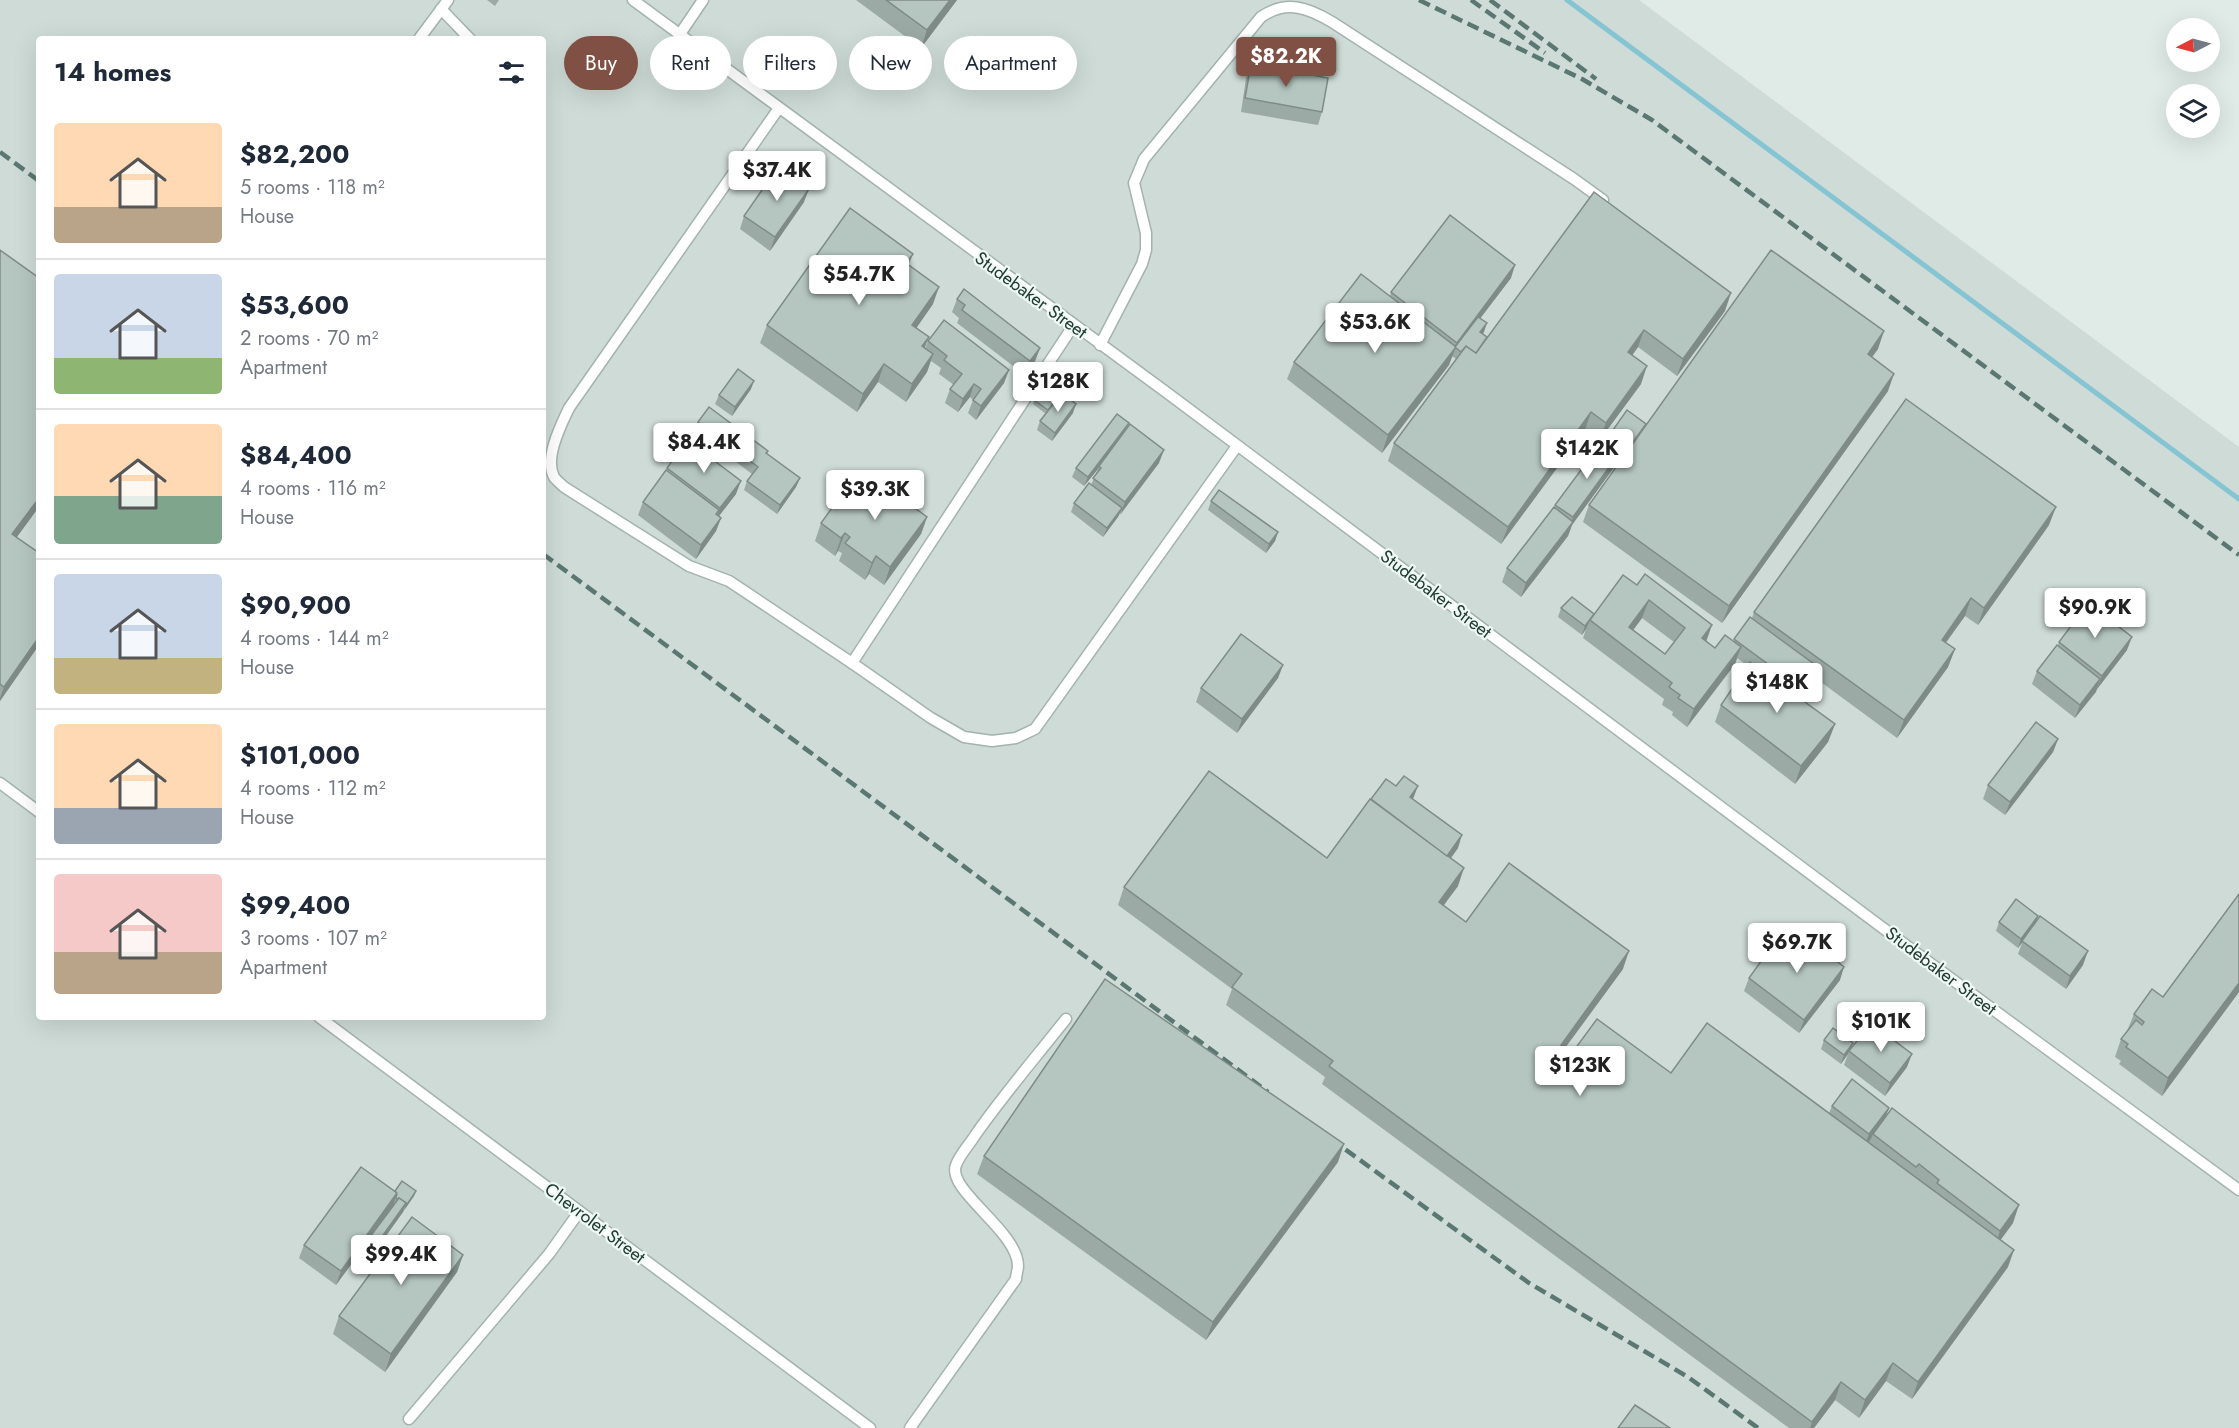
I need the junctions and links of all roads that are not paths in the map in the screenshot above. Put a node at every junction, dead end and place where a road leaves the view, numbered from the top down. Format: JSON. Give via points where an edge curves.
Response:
{"nodes":[{"id":1,"x":633,"y":0,"type":"edge"},
{"id":2,"x":703,"y":0,"type":"edge"},
{"id":3,"x":444,"y":5,"type":"edge"},
{"id":4,"x":680,"y":34,"type":"junction"},
{"id":5,"x":421,"y":36,"type":"edge"},
{"id":6,"x":468,"y":36,"type":"edge"},
{"id":7,"x":778,"y":108,"type":"junction"},
{"id":8,"x":1611,"y":205,"type":"edge"},
{"id":9,"x":1073,"y":326,"type":"junction"},
{"id":10,"x":1100,"y":345,"type":"junction"},
{"id":11,"x":1238,"y":446,"type":"junction"},
{"id":12,"x":852,"y":663,"type":"junction"},
{"id":13,"x":0,"y":783,"type":"edge"},
{"id":14,"x":36,"y":810,"type":"edge"},
{"id":15,"x":1066,"y":1018,"type":"dead end"},
{"id":16,"x":323,"y":1020,"type":"edge"},
{"id":17,"x":2239,"y":1190,"type":"edge"},
{"id":18,"x":579,"y":1212,"type":"junction"},
{"id":19,"x":409,"y":1419,"type":"dead end"},
{"id":20,"x":870,"y":1428,"type":"edge"},
{"id":21,"x":910,"y":1428,"type":"edge"}],
"edges":[{"from":1,"to":4,"type":"lane","name":"Studebaker Street"},
{"from":2,"to":4,"type":"lane"},
{"from":3,"to":5,"type":"lane"},
{"from":3,"to":6,"type":"lane"},
{"from":4,"to":7,"type":"lane","name":"Studebaker Street"},
{"from":7,"to":9,"type":"lane","name":"Studebaker Street"},
{"from":7,"to":12,"type":"lane","via":[[569,408],[555,440],[554,476],[564,487],[689,566],[729,581]]},
{"from":8,"to":10,"type":"lane","via":[[1324,17],[1298,4],[1274,6],[1144,159],[1134,183],[1146,250]]},
{"from":9,"to":10,"type":"lane","name":"Studebaker Street"},
{"from":9,"to":12,"type":"lane"},
{"from":10,"to":11,"type":"lane","name":"Studebaker Street"},
{"from":11,"to":12,"type":"lane","via":[[1035,729],[1016,738],[992,741],[964,737]]},
{"from":11,"to":17,"type":"lane","name":"Studebaker Street"},
{"from":13,"to":14,"type":"lane"},
{"from":15,"to":21,"type":"lane","via":[[984,1122],[955,1166],[955,1178],[961,1189],[994,1222],[1019,1265],[1016,1279]]},
{"from":16,"to":18,"type":"lane","name":"Chevrolet Street"},
{"from":18,"to":19,"type":"lane","via":[[549,1254]]},
{"from":18,"to":20,"type":"lane","name":"Chevrolet Street"}]}
